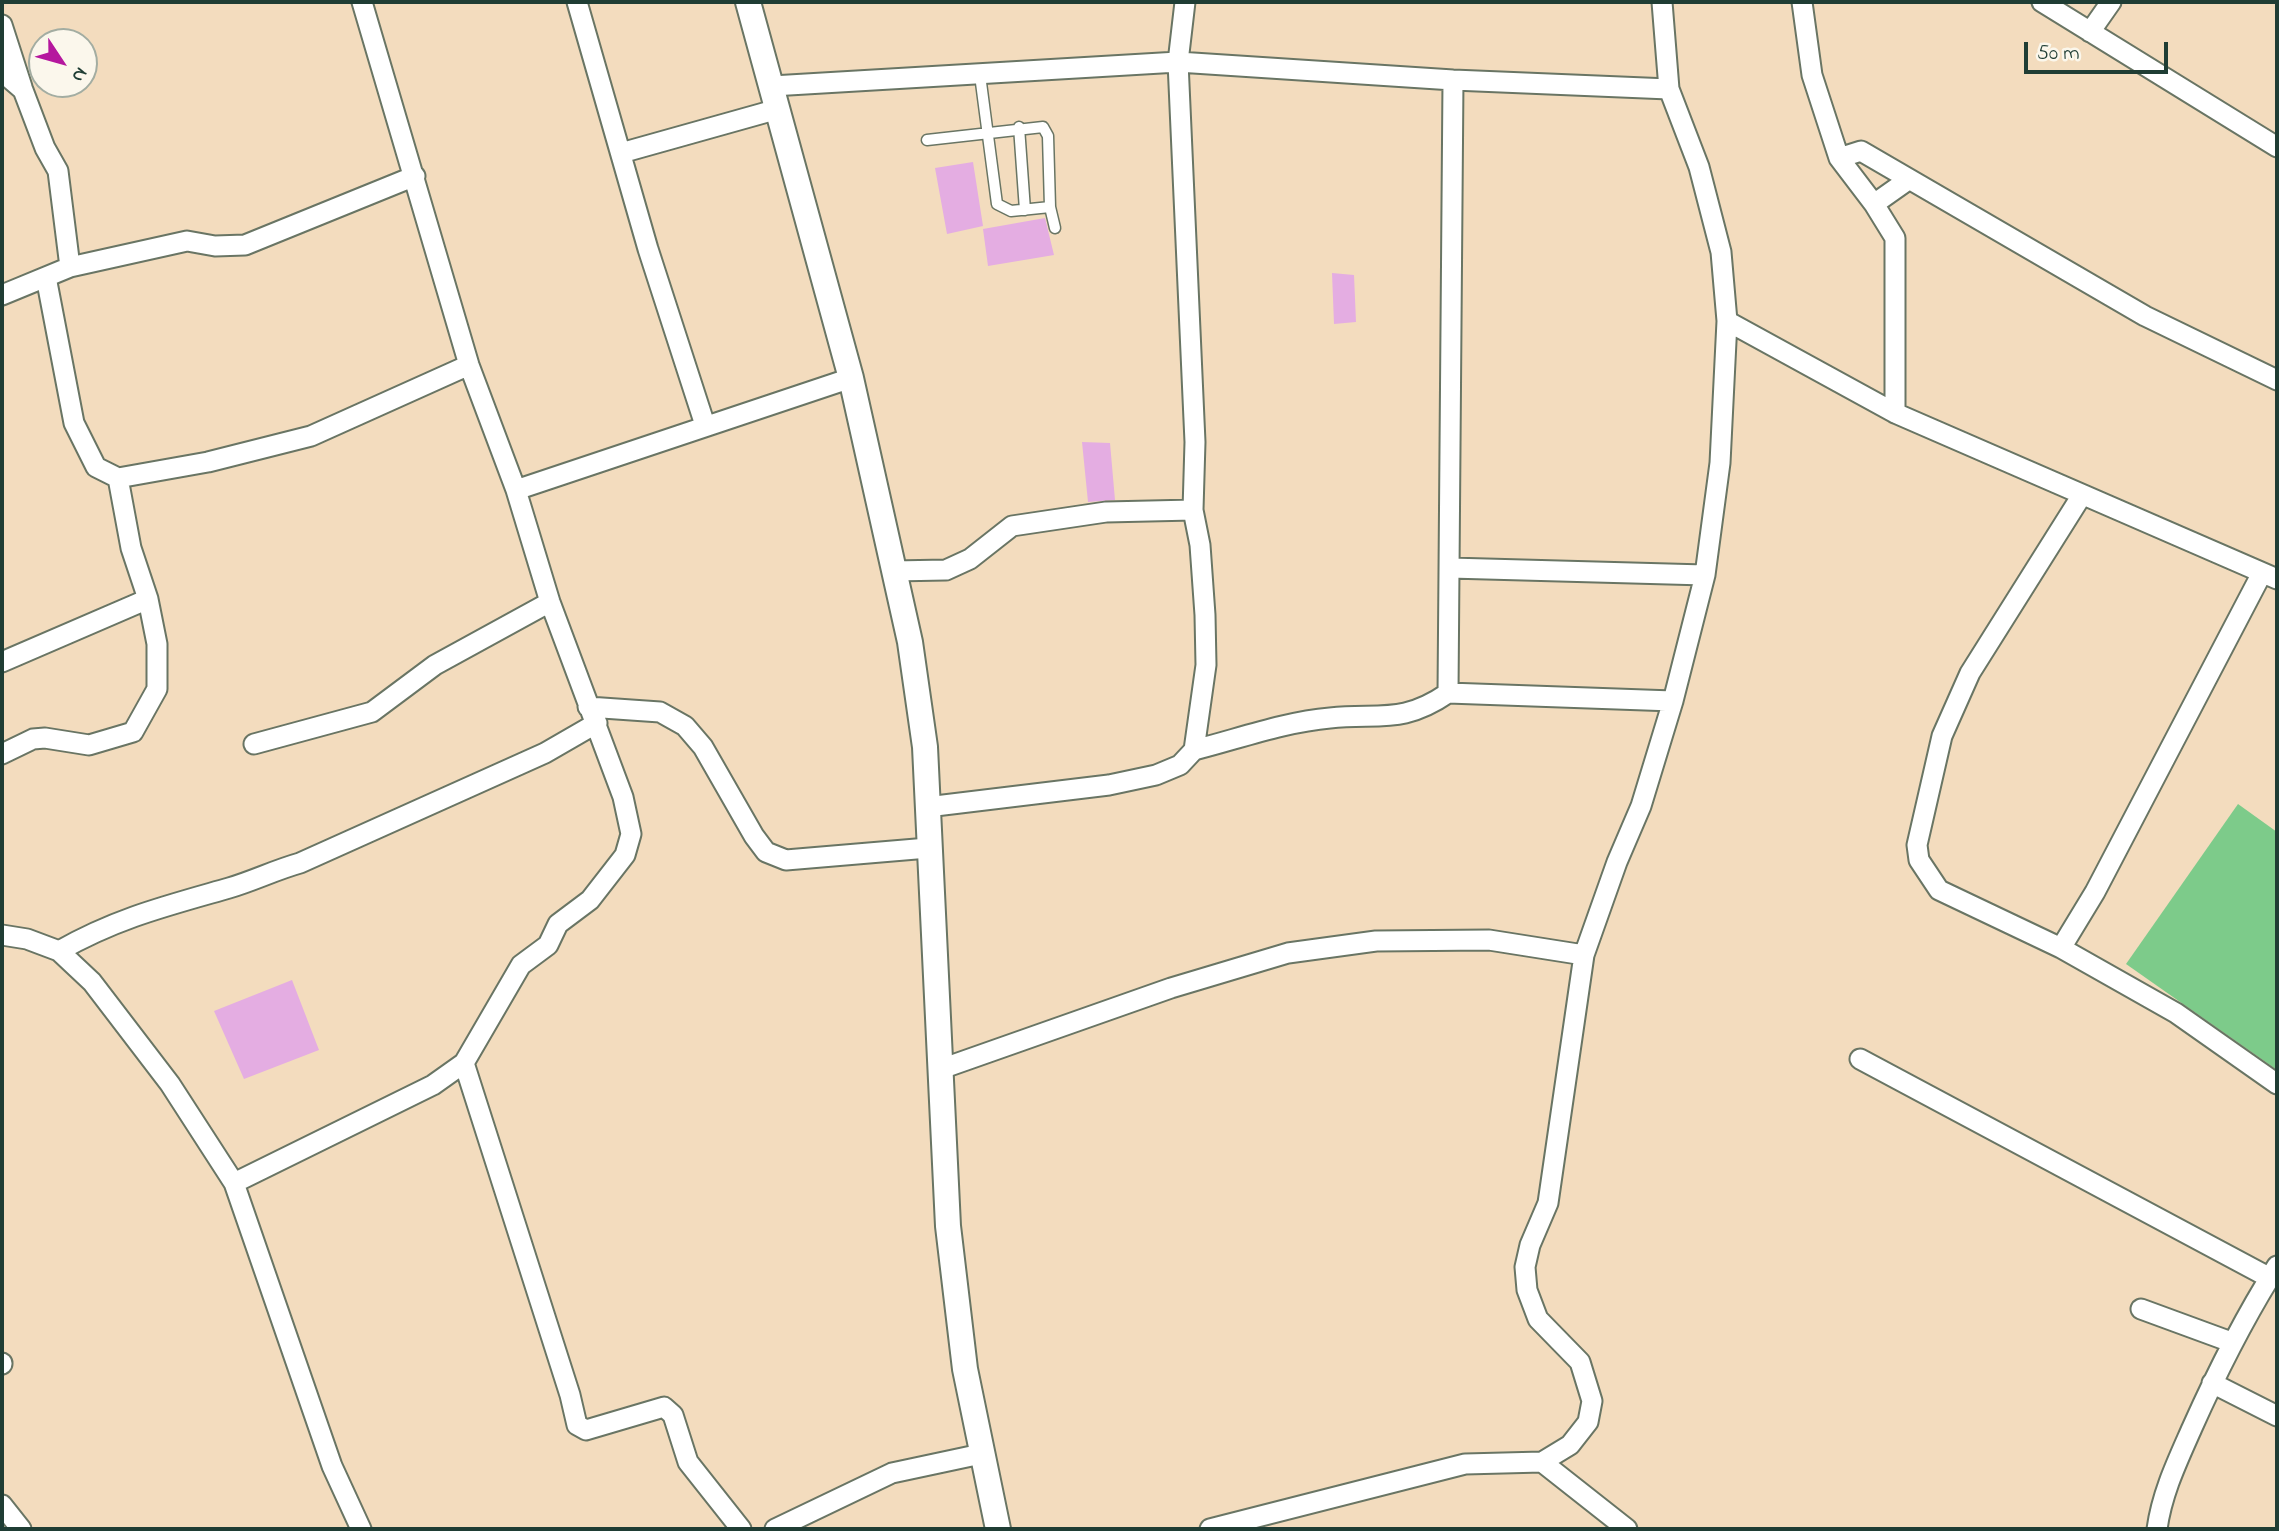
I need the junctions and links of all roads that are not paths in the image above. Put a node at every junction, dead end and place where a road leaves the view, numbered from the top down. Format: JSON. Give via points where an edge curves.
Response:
{"nodes":[{"id":1,"x":362,"y":2,"type":"edge"},
{"id":2,"x":577,"y":2,"type":"edge"},
{"id":3,"x":748,"y":2,"type":"edge"},
{"id":4,"x":1185,"y":2,"type":"edge"},
{"id":5,"x":1662,"y":2,"type":"edge"},
{"id":6,"x":1802,"y":2,"type":"edge"},
{"id":7,"x":2042,"y":2,"type":"edge"},
{"id":8,"x":2111,"y":2,"type":"edge"},
{"id":9,"x":2,"y":25,"type":"edge"},
{"id":10,"x":2090,"y":32,"type":"junction"},
{"id":11,"x":1178,"y":62,"type":"junction"},
{"id":12,"x":2,"y":72,"type":"edge"},
{"id":13,"x":980,"y":75,"type":"junction"},
{"id":14,"x":1453,"y":80,"type":"junction"},
{"id":15,"x":1669,"y":89,"type":"junction"},
{"id":16,"x":23,"y":90,"type":"junction"},
{"id":17,"x":775,"y":98,"type":"junction"},
{"id":18,"x":1019,"y":127,"type":"junction"},
{"id":19,"x":986,"y":131,"type":"junction"},
{"id":20,"x":927,"y":140,"type":"dead end"},
{"id":21,"x":2277,"y":147,"type":"edge"},
{"id":22,"x":621,"y":153,"type":"junction"},
{"id":23,"x":1839,"y":158,"type":"junction"},
{"id":24,"x":415,"y":176,"type":"junction"},
{"id":25,"x":1908,"y":180,"type":"junction"},
{"id":26,"x":1874,"y":204,"type":"junction"},
{"id":27,"x":1050,"y":207,"type":"junction"},
{"id":28,"x":1025,"y":210,"type":"junction"},
{"id":29,"x":1055,"y":228,"type":"dead end"},
{"id":30,"x":70,"y":267,"type":"junction"},
{"id":31,"x":46,"y":277,"type":"junction"},
{"id":32,"x":2,"y":295,"type":"edge"},
{"id":33,"x":1727,"y":321,"type":"junction"},
{"id":34,"x":469,"y":365,"type":"junction"},
{"id":35,"x":852,"y":378,"type":"junction"},
{"id":36,"x":2277,"y":380,"type":"edge"},
{"id":37,"x":1895,"y":413,"type":"junction"},
{"id":38,"x":705,"y":425,"type":"junction"},
{"id":39,"x":118,"y":478,"type":"junction"},
{"id":40,"x":516,"y":490,"type":"junction"},
{"id":41,"x":2082,"y":495,"type":"junction"},
{"id":42,"x":1193,"y":510,"type":"junction"},
{"id":43,"x":1450,"y":568,"type":"junction"},
{"id":44,"x":894,"y":571,"type":"junction"},
{"id":45,"x":1705,"y":575,"type":"junction"},
{"id":46,"x":2270,"y":576,"type":"edge"},
{"id":47,"x":148,"y":599,"type":"junction"},
{"id":48,"x":550,"y":602,"type":"junction"},
{"id":49,"x":2,"y":662,"type":"edge"},
{"id":50,"x":1448,"y":693,"type":"junction"},
{"id":51,"x":1673,"y":701,"type":"junction"},
{"id":52,"x":592,"y":715,"type":"junction"},
{"id":53,"x":254,"y":744,"type":"dead end"},
{"id":54,"x":1194,"y":750,"type":"junction"},
{"id":55,"x":2,"y":754,"type":"edge"},
{"id":56,"x":927,"y":807,"type":"junction"},
{"id":57,"x":928,"y":848,"type":"junction"},
{"id":58,"x":2,"y":935,"type":"edge"},
{"id":59,"x":2062,"y":948,"type":"junction"},
{"id":60,"x":59,"y":951,"type":"junction"},
{"id":61,"x":1584,"y":955,"type":"junction"},
{"id":62,"x":1860,"y":1059,"type":"dead end"},
{"id":63,"x":464,"y":1063,"type":"junction"},
{"id":64,"x":941,"y":1069,"type":"junction"},
{"id":65,"x":2277,"y":1084,"type":"edge"},
{"id":66,"x":234,"y":1183,"type":"junction"},
{"id":67,"x":2274,"y":1272,"type":"edge"},
{"id":68,"x":2141,"y":1309,"type":"dead end"},
{"id":69,"x":2231,"y":1342,"type":"junction"},
{"id":70,"x":2212,"y":1383,"type":"junction"},
{"id":71,"x":2277,"y":1416,"type":"edge"},
{"id":72,"x":981,"y":1454,"type":"junction"},
{"id":73,"x":1542,"y":1462,"type":"junction"},
{"id":74,"x":2,"y":1505,"type":"edge"},
{"id":75,"x":21,"y":1529,"type":"edge"},
{"id":76,"x":361,"y":1529,"type":"edge"},
{"id":77,"x":741,"y":1529,"type":"edge"},
{"id":78,"x":775,"y":1529,"type":"edge"},
{"id":79,"x":998,"y":1529,"type":"edge"},
{"id":80,"x":1210,"y":1529,"type":"edge"},
{"id":81,"x":1627,"y":1529,"type":"edge"},
{"id":82,"x":2157,"y":1529,"type":"edge"}],
"edges":[{"from":1,"to":24,"type":"street"},
{"from":2,"to":22,"type":"street"},
{"from":3,"to":17,"type":"street"},
{"from":4,"to":11,"type":"street"},
{"from":5,"to":15,"type":"street"},
{"from":6,"to":23,"type":"street","via":[[1812,75]]},
{"from":7,"to":10,"type":"street"},
{"from":8,"to":10,"type":"street"},
{"from":9,"to":16,"type":"street"},
{"from":10,"to":21,"type":"street"},
{"from":11,"to":13,"type":"street"},
{"from":11,"to":14,"type":"street"},
{"from":11,"to":42,"type":"street","via":[[1195,442]]},
{"from":12,"to":16,"type":"street"},
{"from":13,"to":17,"type":"street"},
{"from":13,"to":19,"type":"lane"},
{"from":14,"to":15,"type":"street"},
{"from":14,"to":43,"type":"street"},
{"from":15,"to":33,"type":"street","via":[[1699,167],[1721,252]]},
{"from":16,"to":30,"type":"street","via":[[58,171]]},
{"from":17,"to":22,"type":"street"},
{"from":17,"to":35,"type":"street"},
{"from":18,"to":19,"type":"lane"},
{"from":18,"to":27,"type":"lane","via":[[1047,131]]},
{"from":18,"to":28,"type":"lane"},
{"from":19,"to":20,"type":"lane"},
{"from":19,"to":28,"type":"lane","via":[[996,204],[1006,211]]},
{"from":22,"to":38,"type":"street"},
{"from":23,"to":25,"type":"street","via":[[1861,151]]},
{"from":23,"to":26,"type":"street"},
{"from":24,"to":30,"type":"street","via":[[245,245],[187,241]]},
{"from":24,"to":34,"type":"street"},
{"from":25,"to":26,"type":"street"},
{"from":25,"to":36,"type":"street","via":[[2145,316]]},
{"from":26,"to":37,"type":"street","via":[[1895,238]]},
{"from":27,"to":28,"type":"lane"},
{"from":27,"to":29,"type":"lane"},
{"from":30,"to":31,"type":"street"},
{"from":31,"to":32,"type":"street"},
{"from":31,"to":39,"type":"street","via":[[75,423],[96,467]]},
{"from":33,"to":37,"type":"street"},
{"from":33,"to":45,"type":"street","via":[[1720,463]]},
{"from":34,"to":39,"type":"street","via":[[311,436],[208,462]]},
{"from":34,"to":40,"type":"street"},
{"from":35,"to":38,"type":"street"},
{"from":35,"to":44,"type":"street"},
{"from":37,"to":41,"type":"street"},
{"from":38,"to":40,"type":"street"},
{"from":39,"to":47,"type":"street","via":[[131,548]]},
{"from":40,"to":48,"type":"street"},
{"from":41,"to":46,"type":"street"},
{"from":41,"to":59,"type":"street","via":[[1969,673],[1942,736],[1917,845],[1919,860],[1939,890]]},
{"from":42,"to":44,"type":"street","via":[[1106,512],[1012,526],[971,559],[946,570]]},
{"from":42,"to":54,"type":"street","via":[[1202,565],[1206,653]]},
{"from":43,"to":45,"type":"street"},
{"from":43,"to":50,"type":"street"},
{"from":44,"to":56,"type":"street","via":[[923,733]]},
{"from":45,"to":51,"type":"street"},
{"from":46,"to":59,"type":"street"},
{"from":47,"to":49,"type":"street"},
{"from":47,"to":55,"type":"street","via":[[157,644],[157,689],[133,732],[89,745],[33,739]]},
{"from":48,"to":52,"type":"street"},
{"from":48,"to":53,"type":"street","via":[[435,665],[372,712]]},
{"from":50,"to":51,"type":"street"},
{"from":50,"to":54,"type":"street","via":[[1427,707],[1398,717],[1330,718]]},
{"from":51,"to":61,"type":"street","via":[[1641,806]]},
{"from":52,"to":57,"type":"street","via":[[660,712],[685,726],[703,747],[766,852],[786,860]]},
{"from":52,"to":60,"type":"street","via":[[545,753],[300,863],[116,921]]},
{"from":52,"to":63,"type":"street","via":[[623,797],[631,834],[625,855],[590,900],[558,925],[548,945],[521,965]]},
{"from":54,"to":56,"type":"street","via":[[1180,765],[1156,775]]},
{"from":56,"to":57,"type":"street"},
{"from":57,"to":64,"type":"street"},
{"from":58,"to":60,"type":"street"},
{"from":59,"to":65,"type":"street","via":[[2176,1013]]},
{"from":60,"to":66,"type":"street","via":[[92,982],[170,1084]]},
{"from":61,"to":64,"type":"street","via":[[1489,940],[1376,941],[1288,953],[1171,988]]},
{"from":61,"to":73,"type":"street","via":[[1548,1203],[1525,1267],[1527,1290],[1538,1319],[1580,1362],[1592,1401],[1588,1422],[1570,1445]]},
{"from":62,"to":67,"type":"street"},
{"from":63,"to":66,"type":"street","via":[[433,1085]]},
{"from":63,"to":77,"type":"street","via":[[577,1425],[586,1430],[664,1407],[673,1415],[688,1462]]},
{"from":64,"to":72,"type":"street","via":[[948,1226],[965,1368]]},
{"from":66,"to":76,"type":"street","via":[[332,1466]]},
{"from":67,"to":69,"type":"street"},
{"from":68,"to":69,"type":"street"},
{"from":69,"to":70,"type":"street"},
{"from":70,"to":71,"type":"street"},
{"from":70,"to":82,"type":"street","via":[[2161,1498]]},
{"from":72,"to":78,"type":"street","via":[[892,1473]]},
{"from":72,"to":79,"type":"street"},
{"from":73,"to":80,"type":"street","via":[[1465,1464]]},
{"from":73,"to":81,"type":"street"},
{"from":74,"to":75,"type":"street"}]}
